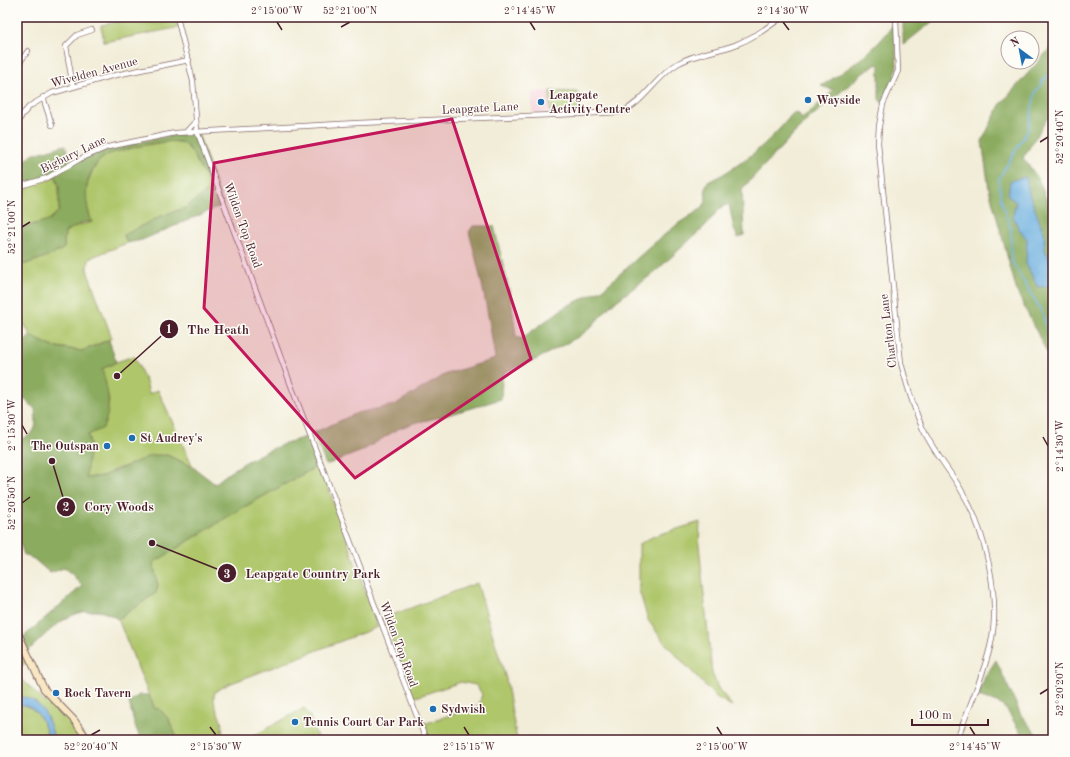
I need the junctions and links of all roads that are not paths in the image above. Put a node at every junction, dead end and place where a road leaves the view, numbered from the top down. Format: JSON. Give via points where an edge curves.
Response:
{"nodes":[{"id":1,"x":177,"y":17,"type":"edge"},
{"id":2,"x":782,"y":17,"type":"edge"},
{"id":3,"x":896,"y":17,"type":"edge"},
{"id":4,"x":92,"y":30,"type":"dead end"},
{"id":5,"x":28,"y":51,"type":"dead end"},
{"id":6,"x":189,"y":60,"type":"junction"},
{"id":7,"x":17,"y":66,"type":"edge"},
{"id":8,"x":73,"y":87,"type":"junction"},
{"id":9,"x":44,"y":97,"type":"junction"},
{"id":10,"x":17,"y":112,"type":"edge"},
{"id":11,"x":22,"y":115,"type":"junction"},
{"id":12,"x":196,"y":120,"type":"junction"},
{"id":13,"x":17,"y":124,"type":"edge"},
{"id":14,"x":52,"y":125,"type":"dead end"},
{"id":15,"x":197,"y":131,"type":"junction"},
{"id":16,"x":186,"y":132,"type":"junction"},
{"id":17,"x":17,"y":187,"type":"edge"},
{"id":18,"x":17,"y":631,"type":"edge"},
{"id":19,"x":88,"y":740,"type":"edge"},
{"id":20,"x":426,"y":740,"type":"edge"},
{"id":21,"x":956,"y":740,"type":"edge"}],
"edges":[{"from":1,"to":6,"type":"street","name":"Wilden Top Road"},
{"from":2,"to":15,"type":"street","name":"Leapgate Lane","via":[[744,41],[678,63],[622,112]]},
{"from":3,"to":21,"type":"street","name":"Charlton Lane","via":[[898,71],[883,104],[878,126],[878,143],[901,363],[922,429],[961,488],[971,508],[994,589],[991,643]]},
{"from":4,"to":8,"type":"street","via":[[77,35],[66,46]]},
{"from":5,"to":7,"type":"street"},
{"from":6,"to":8,"type":"street","name":"Wivelden Avenue","via":[[111,76]]},
{"from":6,"to":12,"type":"street","name":"Wilden Top Road"},
{"from":8,"to":9,"type":"street","name":"Wivelden Avenue"},
{"from":9,"to":11,"type":"street","name":"Wivelden Avenue"},
{"from":9,"to":14,"type":"street"},
{"from":10,"to":11,"type":"street"},
{"from":11,"to":13,"type":"street","name":"Wivelden Avenue"},
{"from":12,"to":15,"type":"street","name":"Wilden Top Road"},
{"from":12,"to":16,"type":"street"},
{"from":15,"to":16,"type":"street","name":"Bigbury Lane"},
{"from":15,"to":20,"type":"street","name":"Wilden Top Road"},
{"from":16,"to":17,"type":"street","name":"Bigbury Lane","via":[[139,139],[108,147],[47,178]]},
{"from":18,"to":19,"type":"street","via":[[44,689],[74,720]]}]}
